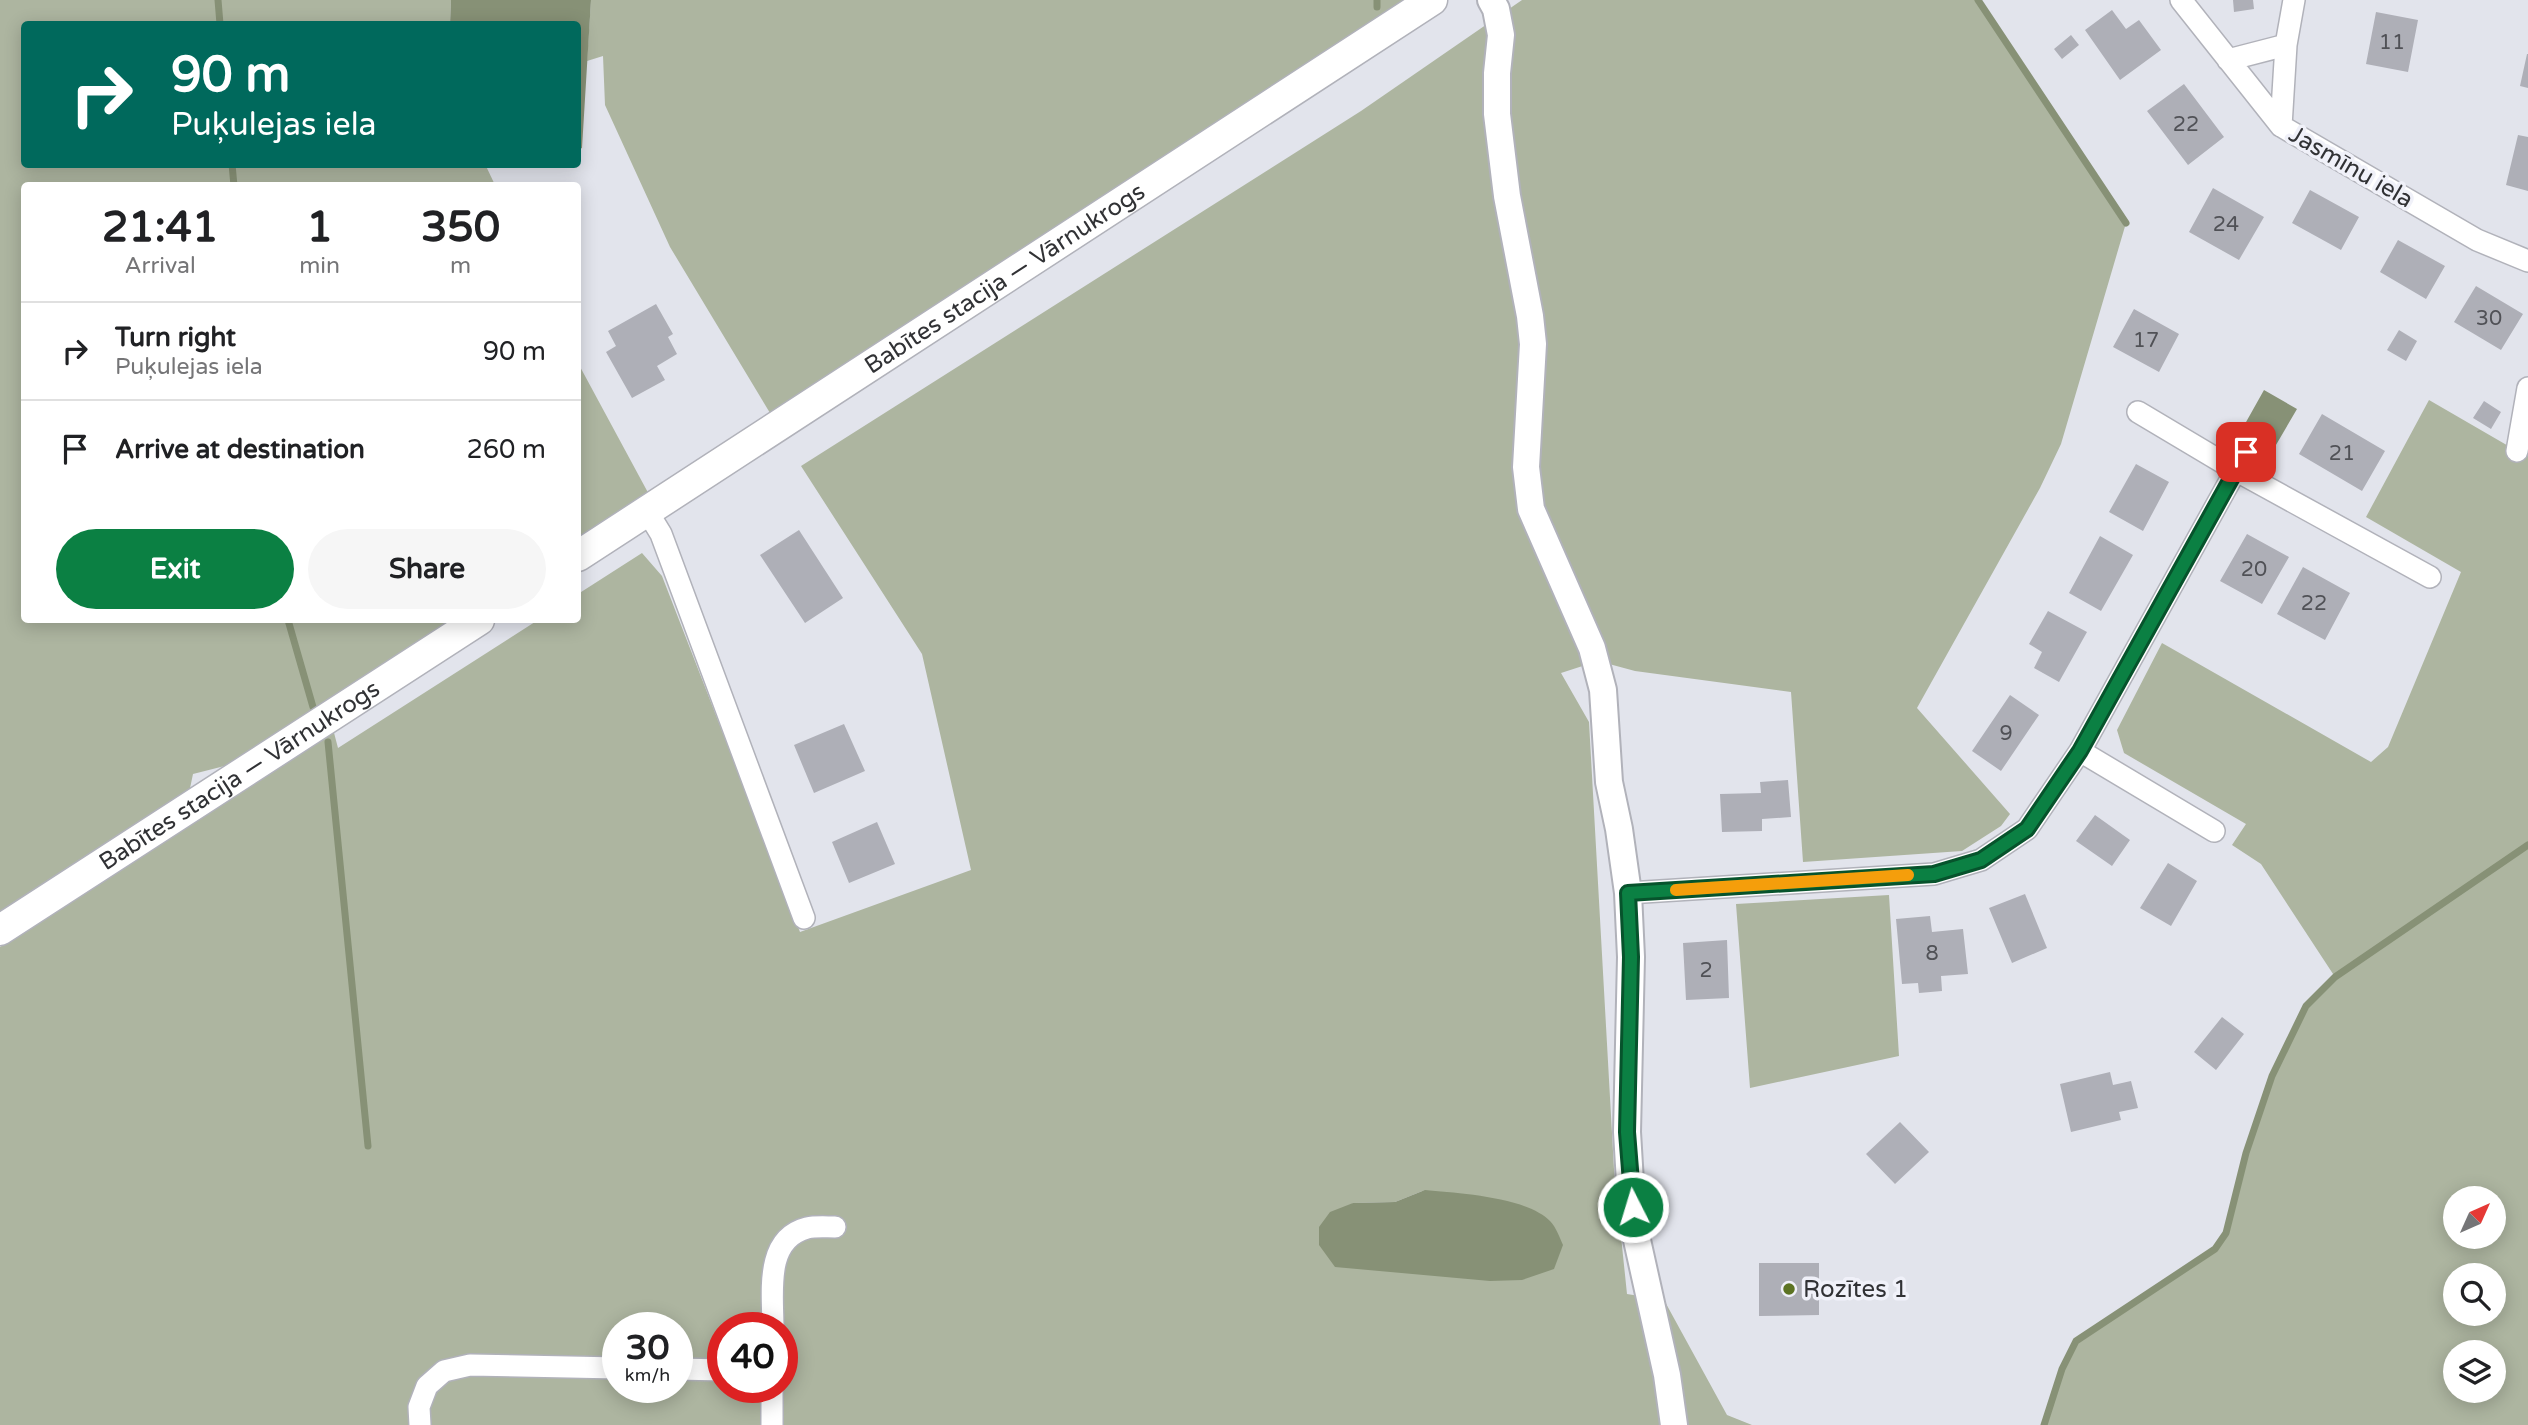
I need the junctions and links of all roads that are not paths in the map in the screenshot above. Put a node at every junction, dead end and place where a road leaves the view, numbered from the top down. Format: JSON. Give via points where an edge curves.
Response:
{"nodes":[{"id":1,"x":1432,"y":0,"type":"edge"},
{"id":2,"x":1491,"y":0,"type":"edge"},
{"id":3,"x":2181,"y":0,"type":"edge"},
{"id":4,"x":2294,"y":0,"type":"edge"},
{"id":5,"x":2286,"y":45,"type":"junction"},
{"id":6,"x":2228,"y":60,"type":"junction"},
{"id":7,"x":2281,"y":126,"type":"junction"},
{"id":8,"x":2528,"y":261,"type":"edge"},
{"id":9,"x":2528,"y":388,"type":"edge"},
{"id":10,"x":2138,"y":412,"type":"dead end"},
{"id":11,"x":2517,"y":451,"type":"dead end"},
{"id":12,"x":2242,"y":461,"type":"junction"},
{"id":13,"x":647,"y":511,"type":"junction"},
{"id":14,"x":581,"y":554,"type":"edge"},
{"id":15,"x":2430,"y":577,"type":"dead end"},
{"id":16,"x":474,"y":623,"type":"edge"},
{"id":17,"x":2080,"y":751,"type":"junction"},
{"id":18,"x":2214,"y":831,"type":"dead end"},
{"id":19,"x":1628,"y":893,"type":"junction"},
{"id":20,"x":804,"y":918,"type":"dead end"},
{"id":21,"x":0,"y":930,"type":"edge"},
{"id":22,"x":835,"y":1227,"type":"dead end"},
{"id":23,"x":773,"y":1312,"type":"edge"},
{"id":24,"x":602,"y":1368,"type":"edge"},
{"id":25,"x":772,"y":1403,"type":"edge"},
{"id":26,"x":420,"y":1425,"type":"edge"},
{"id":27,"x":772,"y":1425,"type":"edge"},
{"id":28,"x":1674,"y":1425,"type":"edge"}],
"edges":[{"from":1,"to":13,"type":"main road","name":"Babītes stacija — Vārnukrogs"},
{"from":2,"to":19,"type":"street","via":[[1501,35],[1499,128],[1507,196],[1533,344],[1526,467],[1531,509],[1592,648],[1603,690],[1609,782]]},
{"from":3,"to":6,"type":"street","name":"Jasmīnu iela"},
{"from":4,"to":5,"type":"street"},
{"from":5,"to":6,"type":"street"},
{"from":5,"to":7,"type":"street"},
{"from":6,"to":7,"type":"street","name":"Jasmīnu iela"},
{"from":7,"to":8,"type":"street","name":"Jasmīnu iela","via":[[2477,240]]},
{"from":9,"to":11,"type":"street"},
{"from":10,"to":12,"type":"street"},
{"from":12,"to":15,"type":"street"},
{"from":12,"to":17,"type":"street"},
{"from":13,"to":14,"type":"main road","name":"Babītes stacija — Vārnukrogs"},
{"from":13,"to":20,"type":"street","via":[[661,534]]},
{"from":16,"to":21,"type":"main road","name":"Babītes stacija — Vārnukrogs"},
{"from":17,"to":18,"type":"street"},
{"from":17,"to":19,"type":"street","via":[[2027,829],[1981,860],[1934,874]]},
{"from":19,"to":28,"type":"street","via":[[1630,1182],[1635,1231]]},
{"from":22,"to":23,"type":"street","via":[[808,1227],[790,1235],[779,1250]]},
{"from":24,"to":26,"type":"street","via":[[470,1365],[443,1371],[426,1386],[419,1407]]},
{"from":25,"to":27,"type":"street"}]}
